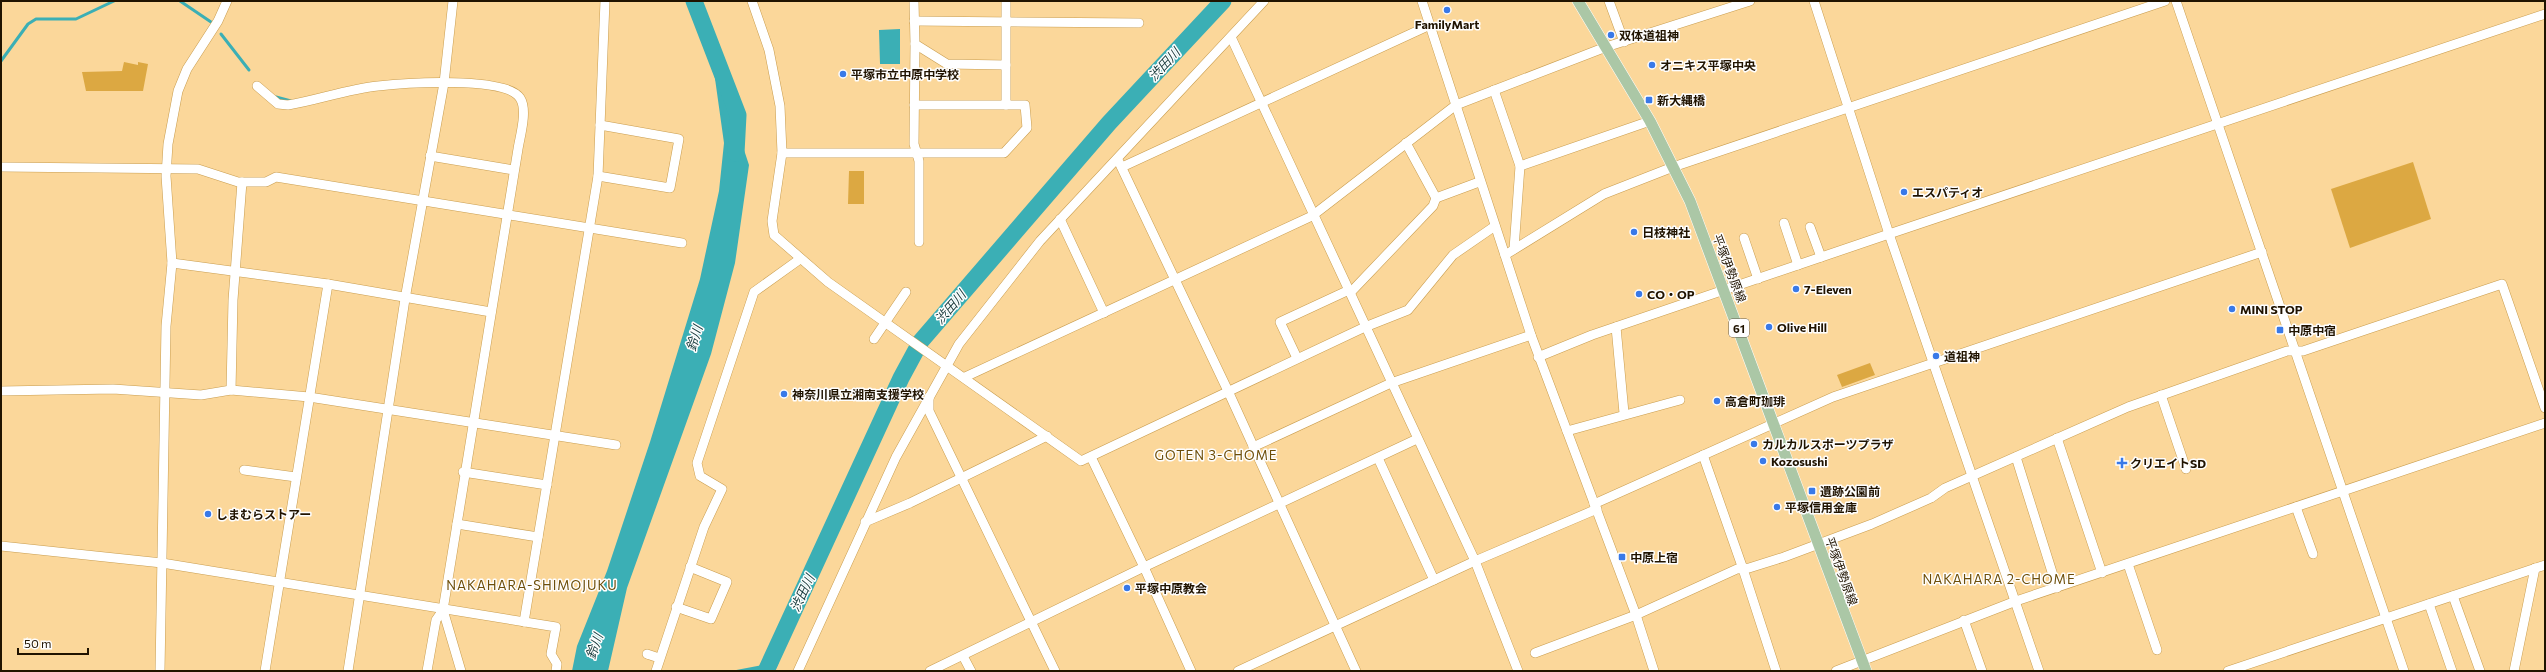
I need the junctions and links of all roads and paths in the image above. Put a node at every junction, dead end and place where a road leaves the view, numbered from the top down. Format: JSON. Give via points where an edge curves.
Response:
{"nodes":[{"id":1,"x":227,"y":1,"type":"edge"},
{"id":2,"x":453,"y":1,"type":"edge"},
{"id":3,"x":605,"y":1,"type":"edge"},
{"id":4,"x":752,"y":1,"type":"edge"},
{"id":5,"x":914,"y":1,"type":"edge"},
{"id":6,"x":1006,"y":1,"type":"edge"},
{"id":7,"x":1264,"y":1,"type":"edge"},
{"id":8,"x":1422,"y":1,"type":"edge"},
{"id":9,"x":1578,"y":1,"type":"edge"},
{"id":10,"x":1609,"y":1,"type":"edge"},
{"id":11,"x":1750,"y":1,"type":"edge"},
{"id":12,"x":1814,"y":1,"type":"edge"},
{"id":13,"x":2165,"y":1,"type":"edge"},
{"id":14,"x":2176,"y":1,"type":"edge"},
{"id":15,"x":2545,"y":14,"type":"edge"},
{"id":16,"x":914,"y":21,"type":"junction"},
{"id":17,"x":1006,"y":21,"type":"junction"},
{"id":18,"x":1139,"y":23,"type":"dead end"},
{"id":19,"x":1430,"y":24,"type":"junction"},
{"id":20,"x":1231,"y":37,"type":"junction"},
{"id":21,"x":1624,"y":42,"type":"junction"},
{"id":22,"x":915,"y":44,"type":"junction"},
{"id":23,"x":1606,"y":47,"type":"junction"},
{"id":24,"x":1006,"y":65,"type":"junction"},
{"id":25,"x":444,"y":84,"type":"junction"},
{"id":26,"x":257,"y":86,"type":"dead end"},
{"id":27,"x":1494,"y":90,"type":"junction"},
{"id":28,"x":1260,"y":102,"type":"junction"},
{"id":29,"x":914,"y":105,"type":"junction"},
{"id":30,"x":1006,"y":105,"type":"junction"},
{"id":31,"x":1456,"y":105,"type":"junction"},
{"id":32,"x":1849,"y":108,"type":"junction"},
{"id":33,"x":1650,"y":121,"type":"junction"},
{"id":34,"x":2217,"y":123,"type":"junction"},
{"id":35,"x":600,"y":125,"type":"junction"},
{"id":36,"x":1406,"y":143,"type":"junction"},
{"id":37,"x":782,"y":153,"type":"junction"},
{"id":38,"x":916,"y":153,"type":"junction"},
{"id":39,"x":430,"y":156,"type":"junction"},
{"id":40,"x":1120,"y":163,"type":"junction"},
{"id":41,"x":1520,"y":166,"type":"junction"},
{"id":42,"x":1,"y":167,"type":"edge"},
{"id":43,"x":1673,"y":167,"type":"junction"},
{"id":44,"x":166,"y":170,"type":"junction"},
{"id":45,"x":514,"y":170,"type":"junction"},
{"id":46,"x":598,"y":176,"type":"junction"},
{"id":47,"x":242,"y":182,"type":"junction"},
{"id":48,"x":1479,"y":182,"type":"junction"},
{"id":49,"x":1436,"y":198,"type":"junction"},
{"id":50,"x":422,"y":202,"type":"junction"},
{"id":51,"x":506,"y":215,"type":"junction"},
{"id":52,"x":1312,"y":216,"type":"junction"},
{"id":53,"x":1060,"y":219,"type":"junction"},
{"id":54,"x":1784,"y":223,"type":"dead end"},
{"id":55,"x":1495,"y":226,"type":"junction"},
{"id":56,"x":1810,"y":227,"type":"dead end"},
{"id":57,"x":590,"y":229,"type":"junction"},
{"id":58,"x":1889,"y":234,"type":"junction"},
{"id":59,"x":1744,"y":238,"type":"dead end"},
{"id":60,"x":919,"y":242,"type":"dead end"},
{"id":61,"x":682,"y":243,"type":"dead end"},
{"id":62,"x":1514,"y":249,"type":"junction"},
{"id":63,"x":2262,"y":252,"type":"junction"},
{"id":64,"x":1505,"y":255,"type":"junction"},
{"id":65,"x":1821,"y":257,"type":"junction"},
{"id":66,"x":800,"y":259,"type":"junction"},
{"id":67,"x":172,"y":263,"type":"junction"},
{"id":68,"x":1798,"y":265,"type":"junction"},
{"id":69,"x":236,"y":270,"type":"junction"},
{"id":70,"x":1175,"y":279,"type":"junction"},
{"id":71,"x":1758,"y":279,"type":"junction"},
{"id":72,"x":328,"y":284,"type":"junction"},
{"id":73,"x":1723,"y":290,"type":"junction"},
{"id":74,"x":906,"y":292,"type":"dead end"},
{"id":75,"x":1349,"y":292,"type":"junction"},
{"id":76,"x":405,"y":299,"type":"junction"},
{"id":77,"x":491,"y":312,"type":"junction"},
{"id":78,"x":1104,"y":313,"type":"junction"},
{"id":79,"x":886,"y":323,"type":"junction"},
{"id":80,"x":1365,"y":327,"type":"junction"},
{"id":81,"x":1616,"y":327,"type":"junction"},
{"id":82,"x":1531,"y":335,"type":"junction"},
{"id":83,"x":874,"y":339,"type":"dead end"},
{"id":84,"x":2296,"y":353,"type":"junction"},
{"id":85,"x":1538,"y":357,"type":"junction"},
{"id":86,"x":1297,"y":358,"type":"junction"},
{"id":87,"x":1935,"y":363,"type":"junction"},
{"id":88,"x":946,"y":365,"type":"junction"},
{"id":89,"x":965,"y":377,"type":"junction"},
{"id":90,"x":1391,"y":383,"type":"junction"},
{"id":91,"x":231,"y":390,"type":"junction"},
{"id":92,"x":1,"y":391,"type":"edge"},
{"id":93,"x":1228,"y":391,"type":"junction"},
{"id":94,"x":165,"y":392,"type":"junction"},
{"id":95,"x":2161,"y":395,"type":"junction"},
{"id":96,"x":929,"y":396,"type":"junction"},
{"id":97,"x":309,"y":397,"type":"junction"},
{"id":98,"x":1680,"y":400,"type":"dead end"},
{"id":99,"x":2545,"y":408,"type":"edge"},
{"id":100,"x":388,"y":410,"type":"junction"},
{"id":101,"x":1624,"y":413,"type":"junction"},
{"id":102,"x":473,"y":423,"type":"junction"},
{"id":103,"x":1775,"y":423,"type":"junction"},
{"id":104,"x":2545,"y":423,"type":"edge"},
{"id":105,"x":1567,"y":431,"type":"junction"},
{"id":106,"x":555,"y":434,"type":"junction"},
{"id":107,"x":1047,"y":436,"type":"junction"},
{"id":108,"x":2057,"y":438,"type":"junction"},
{"id":109,"x":1418,"y":439,"type":"junction"},
{"id":110,"x":616,"y":445,"type":"dead end"},
{"id":111,"x":1253,"y":447,"type":"junction"},
{"id":112,"x":1703,"y":455,"type":"junction"},
{"id":113,"x":1092,"y":457,"type":"junction"},
{"id":114,"x":2016,"y":457,"type":"junction"},
{"id":115,"x":1378,"y":458,"type":"junction"},
{"id":116,"x":2186,"y":468,"type":"dead end"},
{"id":117,"x":244,"y":470,"type":"dead end"},
{"id":118,"x":464,"y":472,"type":"junction"},
{"id":119,"x":1974,"y":476,"type":"junction"},
{"id":120,"x":296,"y":477,"type":"junction"},
{"id":121,"x":962,"y":479,"type":"junction"},
{"id":122,"x":547,"y":485,"type":"junction"},
{"id":123,"x":2343,"y":491,"type":"junction"},
{"id":124,"x":1279,"y":504,"type":"junction"},
{"id":125,"x":1596,"y":506,"type":"junction"},
{"id":126,"x":2296,"y":507,"type":"junction"},
{"id":127,"x":865,"y":522,"type":"junction"},
{"id":128,"x":457,"y":524,"type":"junction"},
{"id":129,"x":538,"y":537,"type":"junction"},
{"id":130,"x":1819,"y":544,"type":"junction"},
{"id":131,"x":1,"y":546,"type":"edge"},
{"id":132,"x":2313,"y":554,"type":"dead end"},
{"id":133,"x":1475,"y":561,"type":"junction"},
{"id":134,"x":162,"y":563,"type":"junction"},
{"id":135,"x":2128,"y":564,"type":"junction"},
{"id":136,"x":2545,"y":565,"type":"edge"},
{"id":137,"x":690,"y":566,"type":"junction"},
{"id":138,"x":1144,"y":566,"type":"junction"},
{"id":139,"x":2535,"y":568,"type":"junction"},
{"id":140,"x":1743,"y":569,"type":"junction"},
{"id":141,"x":2102,"y":573,"type":"junction"},
{"id":142,"x":1434,"y":580,"type":"junction"},
{"id":143,"x":279,"y":583,"type":"junction"},
{"id":144,"x":2057,"y":588,"type":"junction"},
{"id":145,"x":359,"y":596,"type":"junction"},
{"id":146,"x":2454,"y":596,"type":"junction"},
{"id":147,"x":2016,"y":601,"type":"junction"},
{"id":148,"x":2429,"y":604,"type":"junction"},
{"id":149,"x":676,"y":607,"type":"junction"},
{"id":150,"x":443,"y":610,"type":"junction"},
{"id":151,"x":1636,"y":615,"type":"junction"},
{"id":152,"x":2386,"y":618,"type":"junction"},
{"id":153,"x":1964,"y":620,"type":"junction"},
{"id":154,"x":1031,"y":621,"type":"junction"},
{"id":155,"x":524,"y":622,"type":"junction"},
{"id":156,"x":1336,"y":625,"type":"junction"},
{"id":157,"x":2156,"y":650,"type":"dead end"},
{"id":158,"x":1535,"y":653,"type":"dead end"},
{"id":159,"x":647,"y":654,"type":"dead end"},
{"id":160,"x":963,"y":656,"type":"junction"},
{"id":161,"x":659,"y":658,"type":"junction"},
{"id":162,"x":1861,"y":659,"type":"junction"},
{"id":163,"x":160,"y":671,"type":"edge"},
{"id":164,"x":265,"y":671,"type":"edge"},
{"id":165,"x":348,"y":671,"type":"edge"},
{"id":166,"x":427,"y":671,"type":"edge"},
{"id":167,"x":461,"y":671,"type":"edge"},
{"id":168,"x":556,"y":671,"type":"edge"},
{"id":169,"x":656,"y":671,"type":"edge"},
{"id":170,"x":798,"y":671,"type":"edge"},
{"id":171,"x":930,"y":671,"type":"edge"},
{"id":172,"x":971,"y":671,"type":"edge"},
{"id":173,"x":1055,"y":671,"type":"edge"},
{"id":174,"x":1191,"y":671,"type":"edge"},
{"id":175,"x":1238,"y":671,"type":"edge"},
{"id":176,"x":1356,"y":671,"type":"edge"},
{"id":177,"x":1518,"y":671,"type":"edge"},
{"id":178,"x":1654,"y":671,"type":"edge"},
{"id":179,"x":1776,"y":671,"type":"edge"},
{"id":180,"x":1836,"y":671,"type":"edge"},
{"id":181,"x":1866,"y":671,"type":"edge"},
{"id":182,"x":1982,"y":671,"type":"edge"},
{"id":183,"x":2039,"y":671,"type":"edge"},
{"id":184,"x":2228,"y":671,"type":"edge"},
{"id":185,"x":2404,"y":671,"type":"edge"},
{"id":186,"x":2452,"y":671,"type":"edge"},
{"id":187,"x":2480,"y":671,"type":"edge"},
{"id":188,"x":2514,"y":671,"type":"edge"}],
"edges":[{"from":1,"to":44,"type":"street","via":[[218,21],[187,69],[178,91]]},
{"from":2,"to":25,"type":"street"},
{"from":3,"to":35,"type":"street"},
{"from":4,"to":37,"type":"street","via":[[769,50],[780,106]]},
{"from":5,"to":16,"type":"street"},
{"from":6,"to":17,"type":"street"},
{"from":7,"to":20,"type":"street"},
{"from":8,"to":19,"type":"street"},
{"from":9,"to":23,"type":"main road","name":"平塚伊勢原線","number":"61"},
{"from":10,"to":21,"type":"street"},
{"from":11,"to":21,"type":"street"},
{"from":12,"to":32,"type":"street"},
{"from":13,"to":32,"type":"street"},
{"from":14,"to":34,"type":"street"},
{"from":15,"to":34,"type":"street"},
{"from":16,"to":17,"type":"street"},
{"from":16,"to":22,"type":"street"},
{"from":17,"to":18,"type":"street"},
{"from":17,"to":24,"type":"street"},
{"from":19,"to":28,"type":"street"},
{"from":19,"to":31,"type":"street"},
{"from":20,"to":28,"type":"street"},
{"from":20,"to":40,"type":"street"},
{"from":21,"to":23,"type":"street"},
{"from":22,"to":24,"type":"street","via":[[947,64]]},
{"from":22,"to":29,"type":"street"},
{"from":23,"to":27,"type":"street"},
{"from":23,"to":33,"type":"main road","name":"平塚伊勢原線","number":"61"},
{"from":24,"to":30,"type":"street"},
{"from":25,"to":26,"type":"street","via":[[376,86],[288,105],[278,104]]},
{"from":25,"to":39,"type":"street"},
{"from":25,"to":45,"type":"street","via":[[501,86],[519,96],[523,116]]},
{"from":27,"to":31,"type":"street"},
{"from":27,"to":41,"type":"street"},
{"from":28,"to":40,"type":"street"},
{"from":28,"to":52,"type":"street"},
{"from":29,"to":30,"type":"street"},
{"from":29,"to":38,"type":"street"},
{"from":30,"to":38,"type":"street","via":[[1025,105],[1026,128],[1004,153]]},
{"from":31,"to":36,"type":"street"},
{"from":31,"to":48,"type":"street"},
{"from":32,"to":43,"type":"street"},
{"from":32,"to":58,"type":"street"},
{"from":33,"to":41,"type":"street"},
{"from":33,"to":43,"type":"main road","name":"平塚伊勢原線","number":"61"},
{"from":34,"to":58,"type":"street"},
{"from":34,"to":63,"type":"street"},
{"from":35,"to":46,"type":"street"},
{"from":35,"to":46,"type":"street","via":[[679,139],[670,188]]},
{"from":36,"to":49,"type":"street"},
{"from":36,"to":52,"type":"street"},
{"from":37,"to":38,"type":"street"},
{"from":37,"to":66,"type":"street","via":[[772,220],[774,234]]},
{"from":38,"to":60,"type":"street","via":[[919,161]]},
{"from":39,"to":45,"type":"street"},
{"from":39,"to":50,"type":"street"},
{"from":40,"to":53,"type":"street"},
{"from":40,"to":70,"type":"street"},
{"from":41,"to":62,"type":"street"},
{"from":42,"to":44,"type":"street"},
{"from":43,"to":62,"type":"street","via":[[1604,194]]},
{"from":43,"to":73,"type":"main road","name":"平塚伊勢原線","number":"61","via":[[1690,201]]},
{"from":44,"to":47,"type":"street","via":[[198,169]]},
{"from":44,"to":67,"type":"street"},
{"from":45,"to":51,"type":"street"},
{"from":46,"to":57,"type":"street"},
{"from":47,"to":50,"type":"street","via":[[266,182],[276,177]]},
{"from":47,"to":69,"type":"street"},
{"from":48,"to":49,"type":"street"},
{"from":48,"to":55,"type":"street"},
{"from":49,"to":75,"type":"street","via":[[1433,206]]},
{"from":50,"to":51,"type":"street"},
{"from":50,"to":76,"type":"street"},
{"from":51,"to":57,"type":"street"},
{"from":51,"to":77,"type":"street"},
{"from":52,"to":70,"type":"street"},
{"from":52,"to":75,"type":"street"},
{"from":53,"to":78,"type":"street"},
{"from":53,"to":88,"type":"street","via":[[959,344]]},
{"from":54,"to":68,"type":"street"},
{"from":55,"to":64,"type":"street"},
{"from":55,"to":80,"type":"street","via":[[1453,255],[1408,310]]},
{"from":56,"to":65,"type":"street"},
{"from":57,"to":61,"type":"street"},
{"from":57,"to":106,"type":"street"},
{"from":58,"to":65,"type":"street"},
{"from":58,"to":87,"type":"street"},
{"from":59,"to":71,"type":"street"},
{"from":62,"to":64,"type":"street"},
{"from":63,"to":84,"type":"street"},
{"from":63,"to":87,"type":"street"},
{"from":64,"to":82,"type":"street"},
{"from":65,"to":68,"type":"street"},
{"from":66,"to":79,"type":"street"},
{"from":66,"to":137,"type":"street","via":[[754,292],[697,463],[700,476],[722,489],[704,526]]},
{"from":67,"to":69,"type":"street"},
{"from":67,"to":94,"type":"street","via":[[166,326]]},
{"from":68,"to":71,"type":"street"},
{"from":69,"to":72,"type":"street"},
{"from":69,"to":91,"type":"street"},
{"from":70,"to":78,"type":"street"},
{"from":70,"to":93,"type":"street"},
{"from":71,"to":73,"type":"street"},
{"from":72,"to":76,"type":"street"},
{"from":72,"to":97,"type":"street"},
{"from":73,"to":81,"type":"street"},
{"from":73,"to":103,"type":"main road","name":"平塚伊勢原線","number":"61"},
{"from":74,"to":79,"type":"street"},
{"from":75,"to":80,"type":"street"},
{"from":75,"to":86,"type":"street","via":[[1280,322]]},
{"from":76,"to":77,"type":"street"},
{"from":76,"to":100,"type":"street"},
{"from":77,"to":102,"type":"street"},
{"from":78,"to":89,"type":"street"},
{"from":79,"to":83,"type":"street"},
{"from":79,"to":88,"type":"street"},
{"from":80,"to":86,"type":"street"},
{"from":80,"to":90,"type":"street"},
{"from":81,"to":85,"type":"street"},
{"from":81,"to":101,"type":"street"},
{"from":82,"to":85,"type":"street"},
{"from":82,"to":90,"type":"street"},
{"from":84,"to":95,"type":"street","via":[[2287,351]]},
{"from":84,"to":99,"type":"street","via":[[2502,284]]},
{"from":84,"to":123,"type":"street"},
{"from":85,"to":105,"type":"street"},
{"from":86,"to":93,"type":"street"},
{"from":87,"to":103,"type":"street","via":[[1833,397]]},
{"from":87,"to":119,"type":"street"},
{"from":88,"to":89,"type":"street"},
{"from":88,"to":96,"type":"street"},
{"from":89,"to":107,"type":"street"},
{"from":90,"to":109,"type":"street"},
{"from":90,"to":111,"type":"street"},
{"from":91,"to":94,"type":"street","via":[[201,395]]},
{"from":91,"to":97,"type":"street"},
{"from":92,"to":94,"type":"street","via":[[91,389]]},
{"from":93,"to":111,"type":"street"},
{"from":93,"to":113,"type":"street"},
{"from":94,"to":134,"type":"street"},
{"from":95,"to":108,"type":"street"},
{"from":95,"to":116,"type":"street"},
{"from":96,"to":121,"type":"street","via":[[930,411]]},
{"from":96,"to":127,"type":"street"},
{"from":97,"to":100,"type":"street"},
{"from":97,"to":120,"type":"street"},
{"from":98,"to":101,"type":"street"},
{"from":100,"to":102,"type":"street"},
{"from":100,"to":145,"type":"street"},
{"from":101,"to":105,"type":"street"},
{"from":102,"to":106,"type":"street"},
{"from":102,"to":118,"type":"street"},
{"from":103,"to":112,"type":"street"},
{"from":103,"to":130,"type":"main road","name":"平塚伊勢原線","number":"61"},
{"from":104,"to":123,"type":"street"},
{"from":105,"to":125,"type":"street"},
{"from":106,"to":110,"type":"street"},
{"from":106,"to":122,"type":"street"},
{"from":107,"to":113,"type":"street","via":[[1081,461]]},
{"from":107,"to":121,"type":"street"},
{"from":108,"to":114,"type":"street"},
{"from":108,"to":141,"type":"street"},
{"from":109,"to":115,"type":"street"},
{"from":109,"to":133,"type":"street"},
{"from":111,"to":124,"type":"street"},
{"from":112,"to":125,"type":"street"},
{"from":112,"to":140,"type":"street"},
{"from":113,"to":138,"type":"street"},
{"from":114,"to":119,"type":"street"},
{"from":114,"to":144,"type":"street"},
{"from":115,"to":124,"type":"street"},
{"from":115,"to":142,"type":"street"},
{"from":117,"to":120,"type":"street"},
{"from":118,"to":122,"type":"street"},
{"from":118,"to":128,"type":"street"},
{"from":119,"to":130,"type":"street","via":[[1872,524]]},
{"from":119,"to":147,"type":"street"},
{"from":120,"to":143,"type":"street"},
{"from":121,"to":127,"type":"street"},
{"from":121,"to":154,"type":"street"},
{"from":122,"to":129,"type":"street"},
{"from":123,"to":126,"type":"street"},
{"from":123,"to":152,"type":"street"},
{"from":124,"to":138,"type":"street"},
{"from":124,"to":156,"type":"street"},
{"from":125,"to":133,"type":"street"},
{"from":125,"to":151,"type":"street"},
{"from":126,"to":132,"type":"street"},
{"from":126,"to":135,"type":"street"},
{"from":127,"to":170,"type":"street"},
{"from":128,"to":129,"type":"street"},
{"from":128,"to":150,"type":"street"},
{"from":129,"to":155,"type":"street"},
{"from":130,"to":140,"type":"street"},
{"from":130,"to":162,"type":"main road","name":"平塚伊勢原線","number":"61"},
{"from":131,"to":134,"type":"street"},
{"from":133,"to":142,"type":"street"},
{"from":133,"to":177,"type":"street"},
{"from":134,"to":143,"type":"street"},
{"from":134,"to":163,"type":"street"},
{"from":135,"to":141,"type":"street"},
{"from":135,"to":157,"type":"street"},
{"from":136,"to":139,"type":"street"},
{"from":137,"to":149,"type":"street"},
{"from":137,"to":149,"type":"street","via":[[727,582],[711,619]]},
{"from":138,"to":154,"type":"street"},
{"from":138,"to":174,"type":"street"},
{"from":139,"to":146,"type":"street"},
{"from":139,"to":188,"type":"street"},
{"from":140,"to":151,"type":"street","via":[[1737,569]]},
{"from":140,"to":179,"type":"street"},
{"from":141,"to":144,"type":"street"},
{"from":142,"to":156,"type":"street"},
{"from":143,"to":145,"type":"street"},
{"from":143,"to":164,"type":"street"},
{"from":144,"to":147,"type":"street"},
{"from":145,"to":150,"type":"street"},
{"from":145,"to":165,"type":"street"},
{"from":146,"to":148,"type":"street"},
{"from":146,"to":187,"type":"street"},
{"from":147,"to":153,"type":"street"},
{"from":147,"to":183,"type":"street"},
{"from":148,"to":152,"type":"street"},
{"from":148,"to":186,"type":"street"},
{"from":149,"to":161,"type":"street"},
{"from":150,"to":155,"type":"street"},
{"from":150,"to":166,"type":"street","via":[[436,620]]},
{"from":150,"to":167,"type":"street"},
{"from":151,"to":158,"type":"street"},
{"from":151,"to":178,"type":"street"},
{"from":152,"to":184,"type":"street"},
{"from":152,"to":185,"type":"street"},
{"from":153,"to":162,"type":"street"},
{"from":153,"to":182,"type":"street"},
{"from":154,"to":160,"type":"street"},
{"from":154,"to":173,"type":"street"},
{"from":155,"to":168,"type":"street","via":[[556,628],[551,654],[557,664]]},
{"from":156,"to":175,"type":"street"},
{"from":156,"to":176,"type":"street"},
{"from":159,"to":161,"type":"street"},
{"from":160,"to":171,"type":"street"},
{"from":160,"to":172,"type":"street"},
{"from":161,"to":169,"type":"street"},
{"from":162,"to":180,"type":"street"},
{"from":162,"to":181,"type":"main road","name":"平塚伊勢原線","number":"61"}]}
